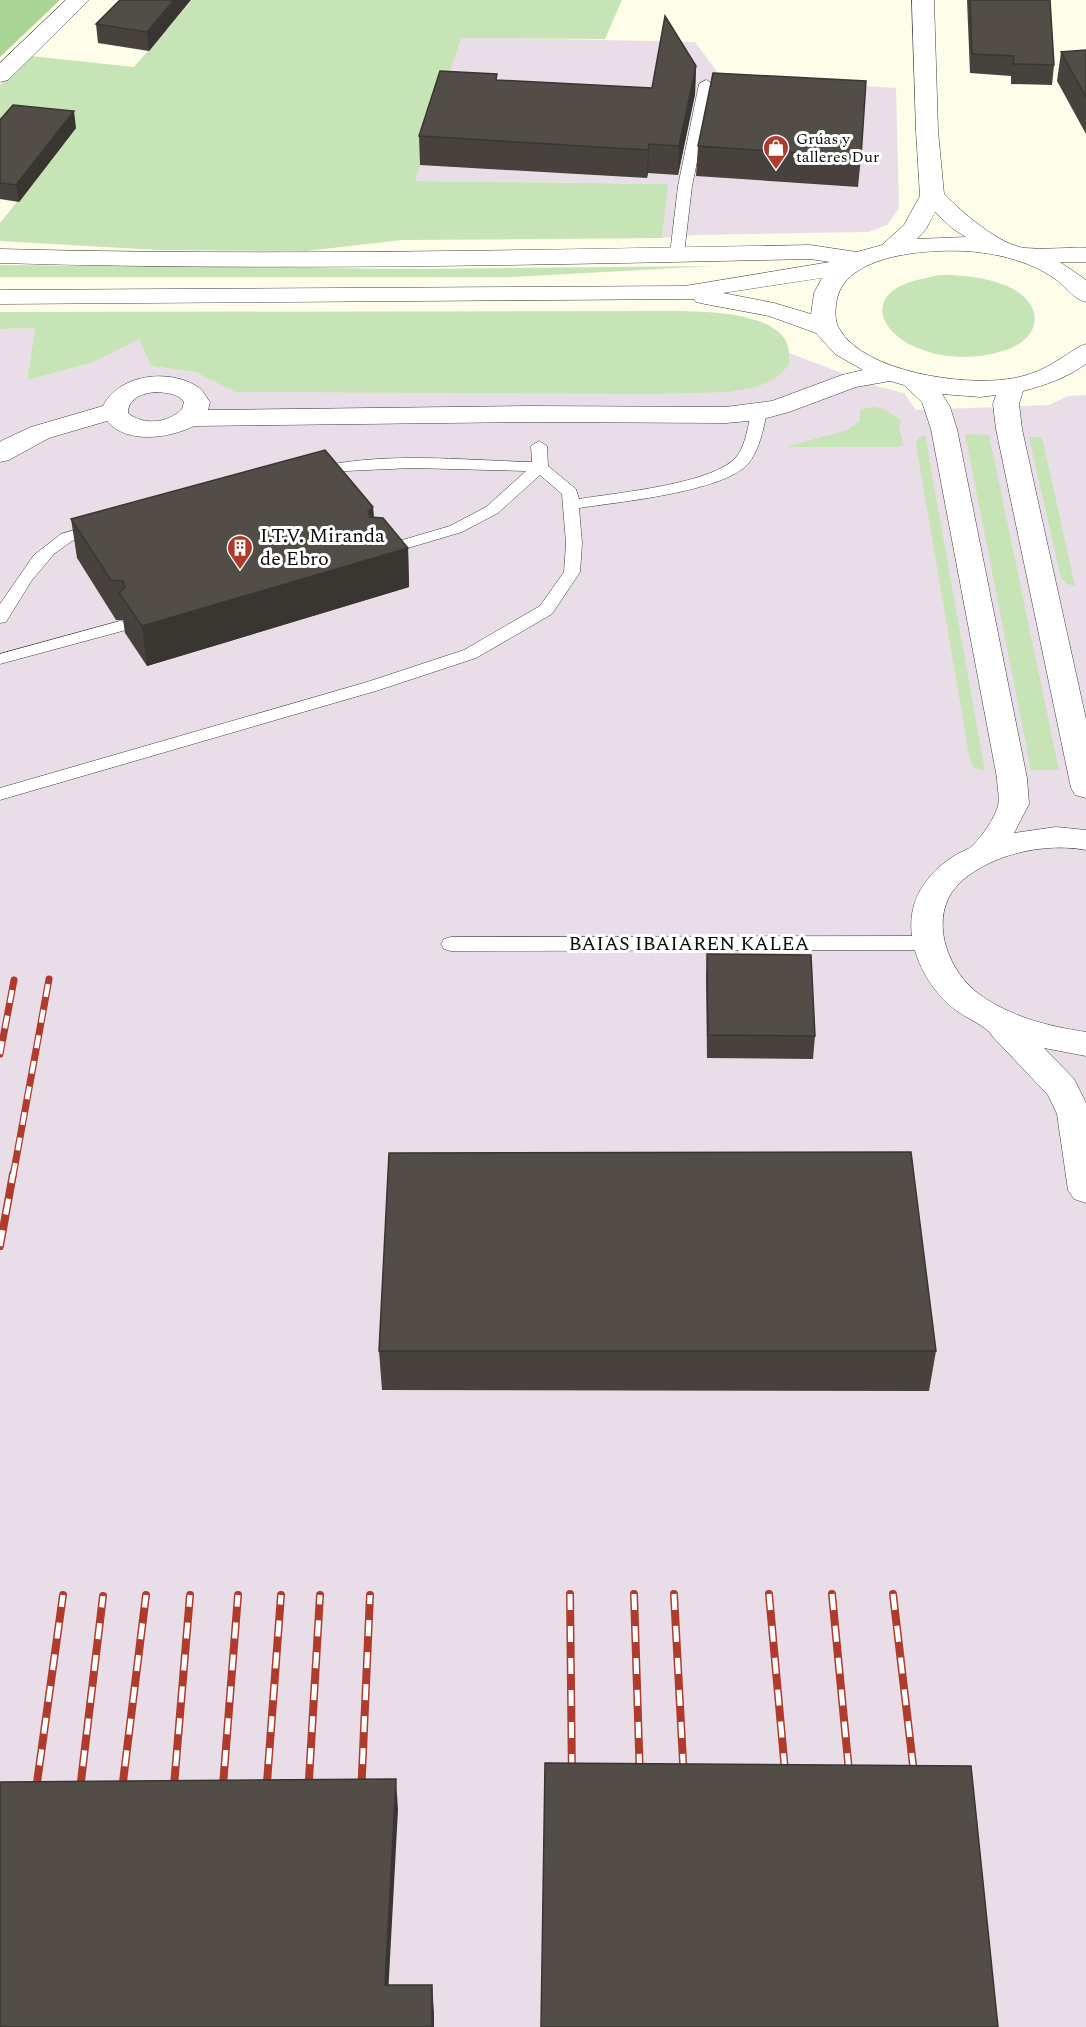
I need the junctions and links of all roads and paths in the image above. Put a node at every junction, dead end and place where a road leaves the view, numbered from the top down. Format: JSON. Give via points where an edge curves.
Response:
{"nodes":[{"id":1,"x":78,"y":0,"type":"edge"},
{"id":2,"x":923,"y":0,"type":"edge"},
{"id":3,"x":0,"y":75,"type":"edge"},
{"id":4,"x":706,"y":84,"type":"dead end"},
{"id":5,"x":932,"y":196,"type":"junction"},
{"id":6,"x":891,"y":249,"type":"junction"},
{"id":7,"x":1012,"y":252,"type":"junction"},
{"id":8,"x":676,"y":254,"type":"junction"},
{"id":9,"x":1086,"y":255,"type":"edge"},
{"id":10,"x":0,"y":256,"type":"edge"},
{"id":11,"x":853,"y":264,"type":"junction"},
{"id":12,"x":685,"y":292,"type":"junction"},
{"id":13,"x":1086,"y":295,"type":"edge"},
{"id":14,"x":0,"y":297,"type":"edge"},
{"id":15,"x":829,"y":332,"type":"junction"},
{"id":16,"x":1086,"y":352,"type":"edge"},
{"id":17,"x":901,"y":378,"type":"junction"},
{"id":18,"x":1012,"y":386,"type":"junction"},
{"id":19,"x":816,"y":392,"type":"junction"},
{"id":20,"x":193,"y":408,"type":"junction"},
{"id":21,"x":759,"y":412,"type":"junction"},
{"id":22,"x":116,"y":415,"type":"junction"},
{"id":23,"x":539,"y":446,"type":"dead end"},
{"id":24,"x":0,"y":454,"type":"edge"},
{"id":25,"x":540,"y":467,"type":"junction"},
{"id":26,"x":296,"y":475,"type":"edge"},
{"id":27,"x":572,"y":505,"type":"junction"},
{"id":28,"x":108,"y":525,"type":"edge"},
{"id":29,"x":380,"y":552,"type":"edge"},
{"id":30,"x":0,"y":618,"type":"edge"},
{"id":31,"x":120,"y":626,"type":"edge"},
{"id":32,"x":0,"y":659,"type":"edge"},
{"id":33,"x":1086,"y":788,"type":"edge"},
{"id":34,"x":0,"y":794,"type":"edge"},
{"id":35,"x":1086,"y":840,"type":"edge"},
{"id":36,"x":985,"y":851,"type":"junction"},
{"id":37,"x":927,"y":943,"type":"junction"},
{"id":38,"x":451,"y":944,"type":"dead end"},
{"id":39,"x":997,"y":1022,"type":"junction"},
{"id":40,"x":1086,"y":1044,"type":"edge"},
{"id":41,"x":1086,"y":1191,"type":"edge"}],
"edges":[{"from":1,"to":3,"type":"street"},
{"from":2,"to":5,"type":"street"},
{"from":4,"to":8,"type":"lane"},
{"from":5,"to":6,"type":"street","via":[[914,229]]},
{"from":5,"to":7,"type":"street","via":[[961,224]]},
{"from":6,"to":7,"type":"street","via":[[966,244]]},
{"from":6,"to":11,"type":"street"},
{"from":7,"to":9,"type":"street"},
{"from":7,"to":13,"type":"street","via":[[1054,268]]},
{"from":8,"to":10,"type":"street","via":[[351,261]]},
{"from":8,"to":11,"type":"street","via":[[810,252]]},
{"from":11,"to":12,"type":"street","via":[[794,277],[733,282]]},
{"from":11,"to":15,"type":"street","via":[[828,288],[822,305]]},
{"from":12,"to":14,"type":"street"},
{"from":12,"to":15,"type":"street","via":[[755,305]]},
{"from":15,"to":17,"type":"street","via":[[855,357]]},
{"from":15,"to":19,"type":"street","via":[[828,366]]},
{"from":16,"to":18,"type":"street","via":[[1045,378]]},
{"from":17,"to":18,"type":"street","via":[[957,388]]},
{"from":17,"to":19,"type":"street","via":[[850,380]]},
{"from":17,"to":36,"type":"street","via":[[932,395],[938,406],[1012,778],[1014,804]]},
{"from":18,"to":33,"type":"street","via":[[1006,404],[1009,429]]},
{"from":19,"to":21,"type":"street"},
{"from":20,"to":21,"type":"street","via":[[238,416]]},
{"from":20,"to":22,"type":"street","via":[[182,423],[159,430],[135,428]]},
{"from":20,"to":22,"type":"street","via":[[182,387],[149,385],[121,396],[115,403]]},
{"from":21,"to":27,"type":"lane","via":[[751,447],[737,466],[702,481]]},
{"from":22,"to":24,"type":"street","via":[[43,430]]},
{"from":23,"to":25,"type":"lane"},
{"from":25,"to":26,"type":"lane","via":[[346,465]]},
{"from":25,"to":27,"type":"lane","via":[[570,492]]},
{"from":25,"to":29,"type":"lane","via":[[492,510],[456,529]]},
{"from":27,"to":34,"type":"lane","via":[[572,572],[546,610],[470,654]]},
{"from":28,"to":30,"type":"lane","via":[[59,542],[24,580]]},
{"from":31,"to":32,"type":"lane"},
{"from":35,"to":36,"type":"street","via":[[1029,839]]},
{"from":36,"to":37,"type":"street","via":[[958,867],[938,888],[927,912]]},
{"from":37,"to":38,"type":"lane","name":"BAIAS IBAIAREN KALEA"},
{"from":37,"to":39,"type":"street","via":[[942,975],[965,1000]]},
{"from":39,"to":40,"type":"street","via":[[1041,1038]]},
{"from":39,"to":41,"type":"street","via":[[1062,1088],[1074,1114]]}]}
